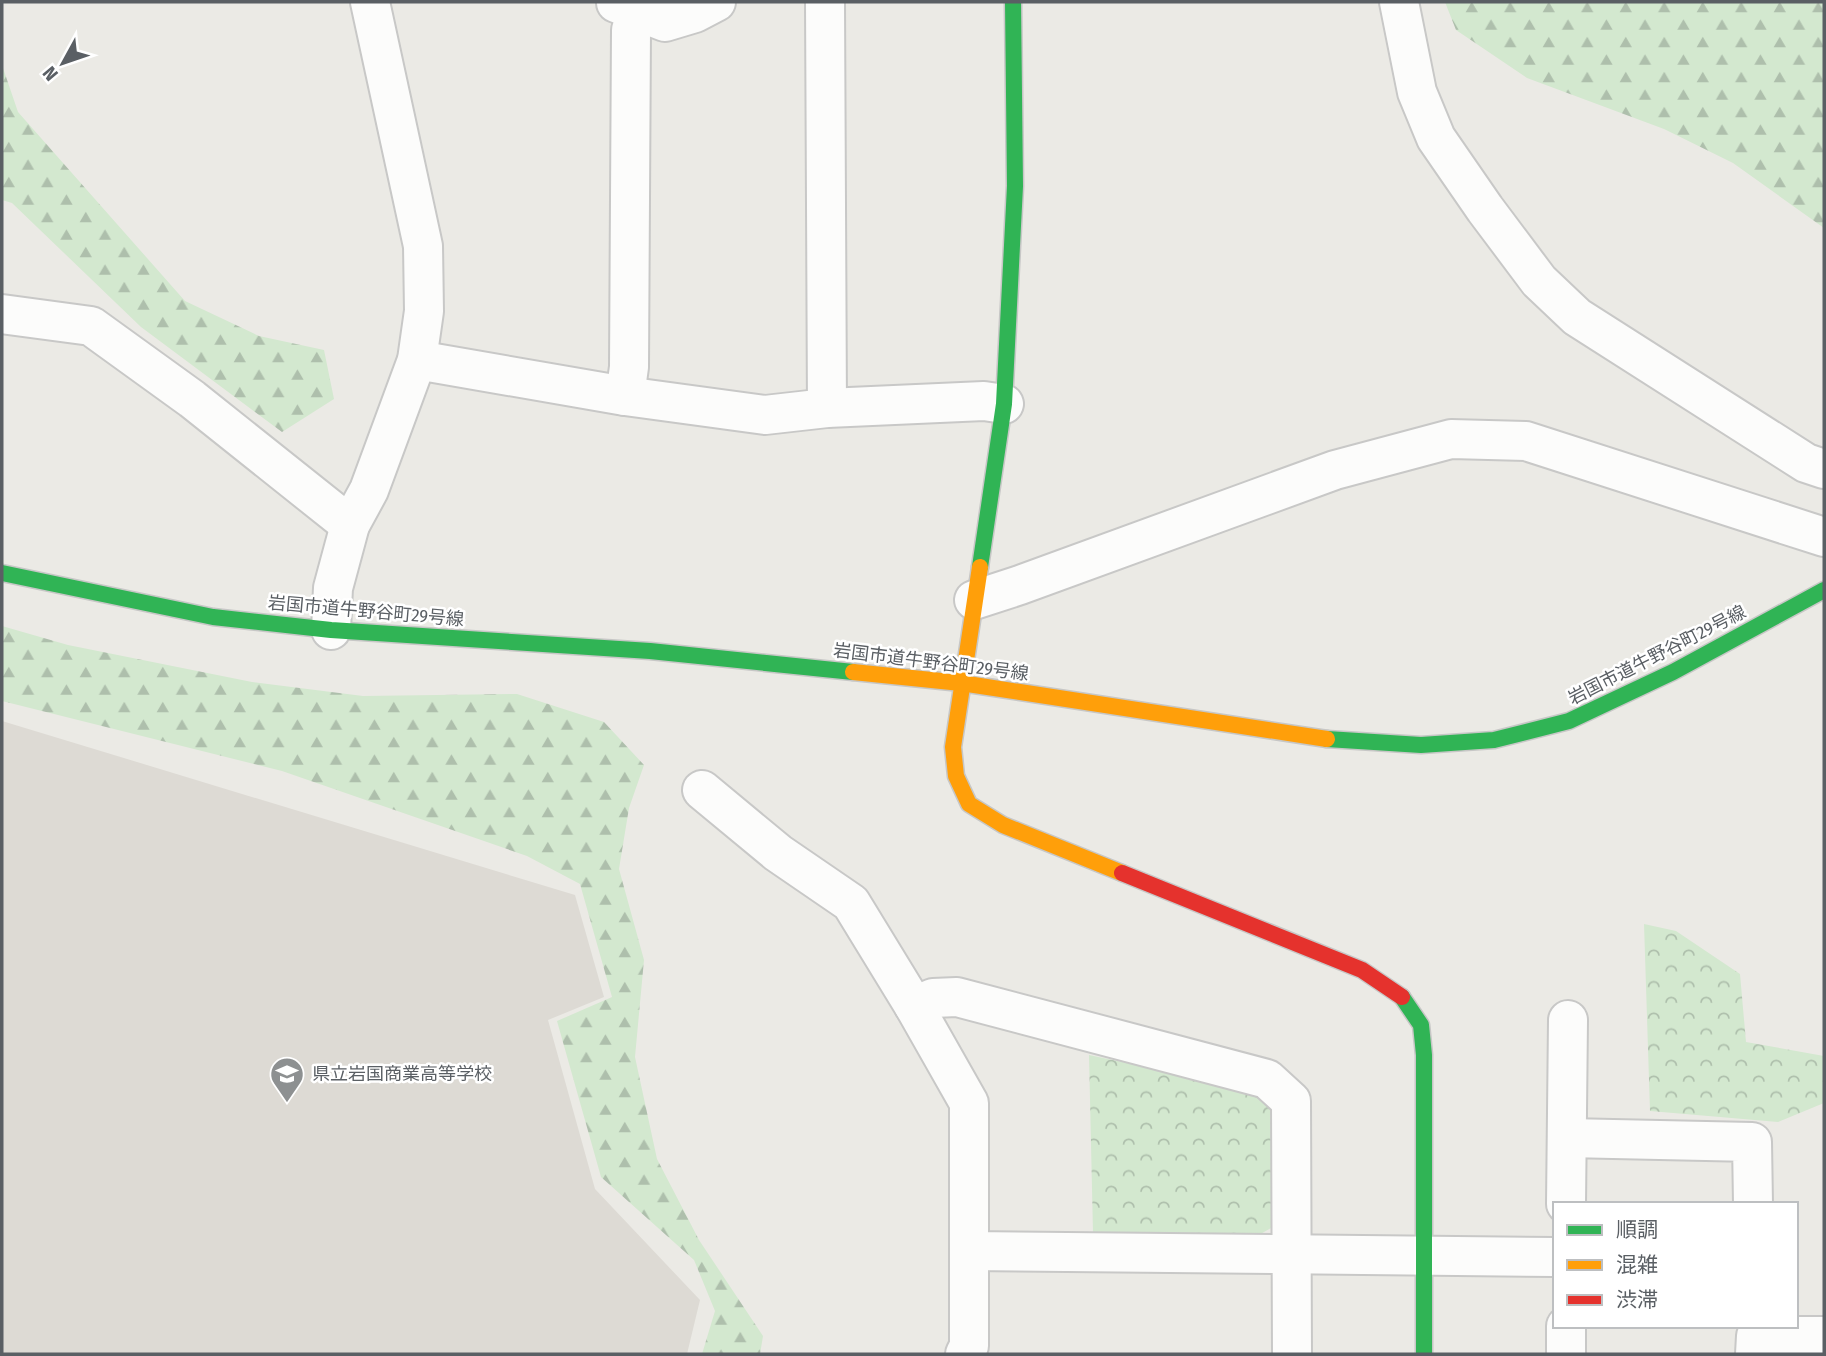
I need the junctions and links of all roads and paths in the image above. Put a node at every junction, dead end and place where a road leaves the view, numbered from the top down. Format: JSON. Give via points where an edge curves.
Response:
{"nodes":[{"id":1,"x":370,"y":2,"type":"edge"},
{"id":2,"x":716,"y":2,"type":"edge"},
{"id":3,"x":825,"y":2,"type":"edge"},
{"id":4,"x":1013,"y":2,"type":"edge"},
{"id":5,"x":1399,"y":2,"type":"edge"},
{"id":6,"x":626,"y":7,"type":"edge"},
{"id":7,"x":2,"y":314,"type":"edge"},
{"id":8,"x":417,"y":360,"type":"junction"},
{"id":9,"x":625,"y":396,"type":"junction"},
{"id":10,"x":1004,"y":404,"type":"junction"},
{"id":11,"x":827,"y":408,"type":"junction"},
{"id":12,"x":1824,"y":469,"type":"edge"},
{"id":13,"x":351,"y":525,"type":"junction"},
{"id":14,"x":1824,"y":537,"type":"edge"},
{"id":15,"x":2,"y":573,"type":"edge"},
{"id":16,"x":1824,"y":590,"type":"edge"},
{"id":17,"x":974,"y":600,"type":"junction"},
{"id":18,"x":331,"y":630,"type":"junction"},
{"id":19,"x":961,"y":683,"type":"junction"},
{"id":20,"x":702,"y":790,"type":"dead end"},
{"id":21,"x":914,"y":1006,"type":"junction"},
{"id":22,"x":1568,"y":1020,"type":"dead end"},
{"id":23,"x":1567,"y":1138,"type":"junction"},
{"id":24,"x":1566,"y":1202,"type":"edge"},
{"id":25,"x":1753,"y":1202,"type":"edge"},
{"id":26,"x":969,"y":1251,"type":"junction"},
{"id":27,"x":1292,"y":1253,"type":"junction"},
{"id":28,"x":1424,"y":1255,"type":"junction"},
{"id":29,"x":1553,"y":1257,"type":"edge"},
{"id":30,"x":1566,"y":1328,"type":"edge"},
{"id":31,"x":1824,"y":1336,"type":"edge"},
{"id":32,"x":1755,"y":1339,"type":"edge"},
{"id":33,"x":965,"y":1354,"type":"edge"},
{"id":34,"x":1292,"y":1354,"type":"edge"},
{"id":35,"x":1424,"y":1354,"type":"edge"},
{"id":36,"x":1566,"y":1354,"type":"edge"}],
"edges":[{"from":1,"to":8,"type":"street","via":[[423,246],[424,311]]},
{"from":2,"to":6,"type":"street","via":[[665,22]]},
{"from":3,"to":11,"type":"street"},
{"from":4,"to":10,"type":"street","via":[[1016,186]]},
{"from":5,"to":12,"type":"street","via":[[1417,92],[1436,138],[1539,281],[1577,317],[1806,463]]},
{"from":6,"to":9,"type":"street","via":[[631,30],[629,367]]},
{"from":7,"to":13,"type":"street","via":[[91,326]]},
{"from":8,"to":9,"type":"street"},
{"from":8,"to":13,"type":"street","via":[[369,490]]},
{"from":9,"to":11,"type":"street","via":[[765,415]]},
{"from":10,"to":11,"type":"street"},
{"from":10,"to":17,"type":"street"},
{"from":13,"to":18,"type":"street","via":[[333,588]]},
{"from":14,"to":17,"type":"street","via":[[1526,441],[1451,439],[1335,470]]},
{"from":15,"to":18,"type":"street","name":"岩国市道牛野谷町29号線","via":[[213,617]]},
{"from":16,"to":19,"type":"street","name":"岩国市道牛野谷町29号線","via":[[1673,672],[1569,721],[1494,740],[1421,745],[1328,739]]},
{"from":17,"to":19,"type":"street"},
{"from":18,"to":19,"type":"street","name":"岩国市道牛野谷町29号線","via":[[650,651]]},
{"from":19,"to":28,"type":"street","via":[[953,747],[956,776],[969,803],[1003,825],[1362,970],[1402,997],[1421,1025],[1424,1055]]},
{"from":20,"to":21,"type":"street","via":[[778,853],[851,904]]},
{"from":21,"to":26,"type":"street","via":[[969,1103]]},
{"from":21,"to":27,"type":"street","via":[[933,998],[957,997],[1267,1079],[1292,1101]]},
{"from":22,"to":23,"type":"street"},
{"from":23,"to":24,"type":"street"},
{"from":23,"to":25,"type":"street","via":[[1752,1142]]},
{"from":26,"to":27,"type":"street"},
{"from":26,"to":33,"type":"street","via":[[969,1346]]},
{"from":27,"to":28,"type":"street"},
{"from":27,"to":34,"type":"street"},
{"from":28,"to":29,"type":"street"},
{"from":28,"to":35,"type":"street"},
{"from":30,"to":36,"type":"street"},
{"from":31,"to":32,"type":"street"}]}
